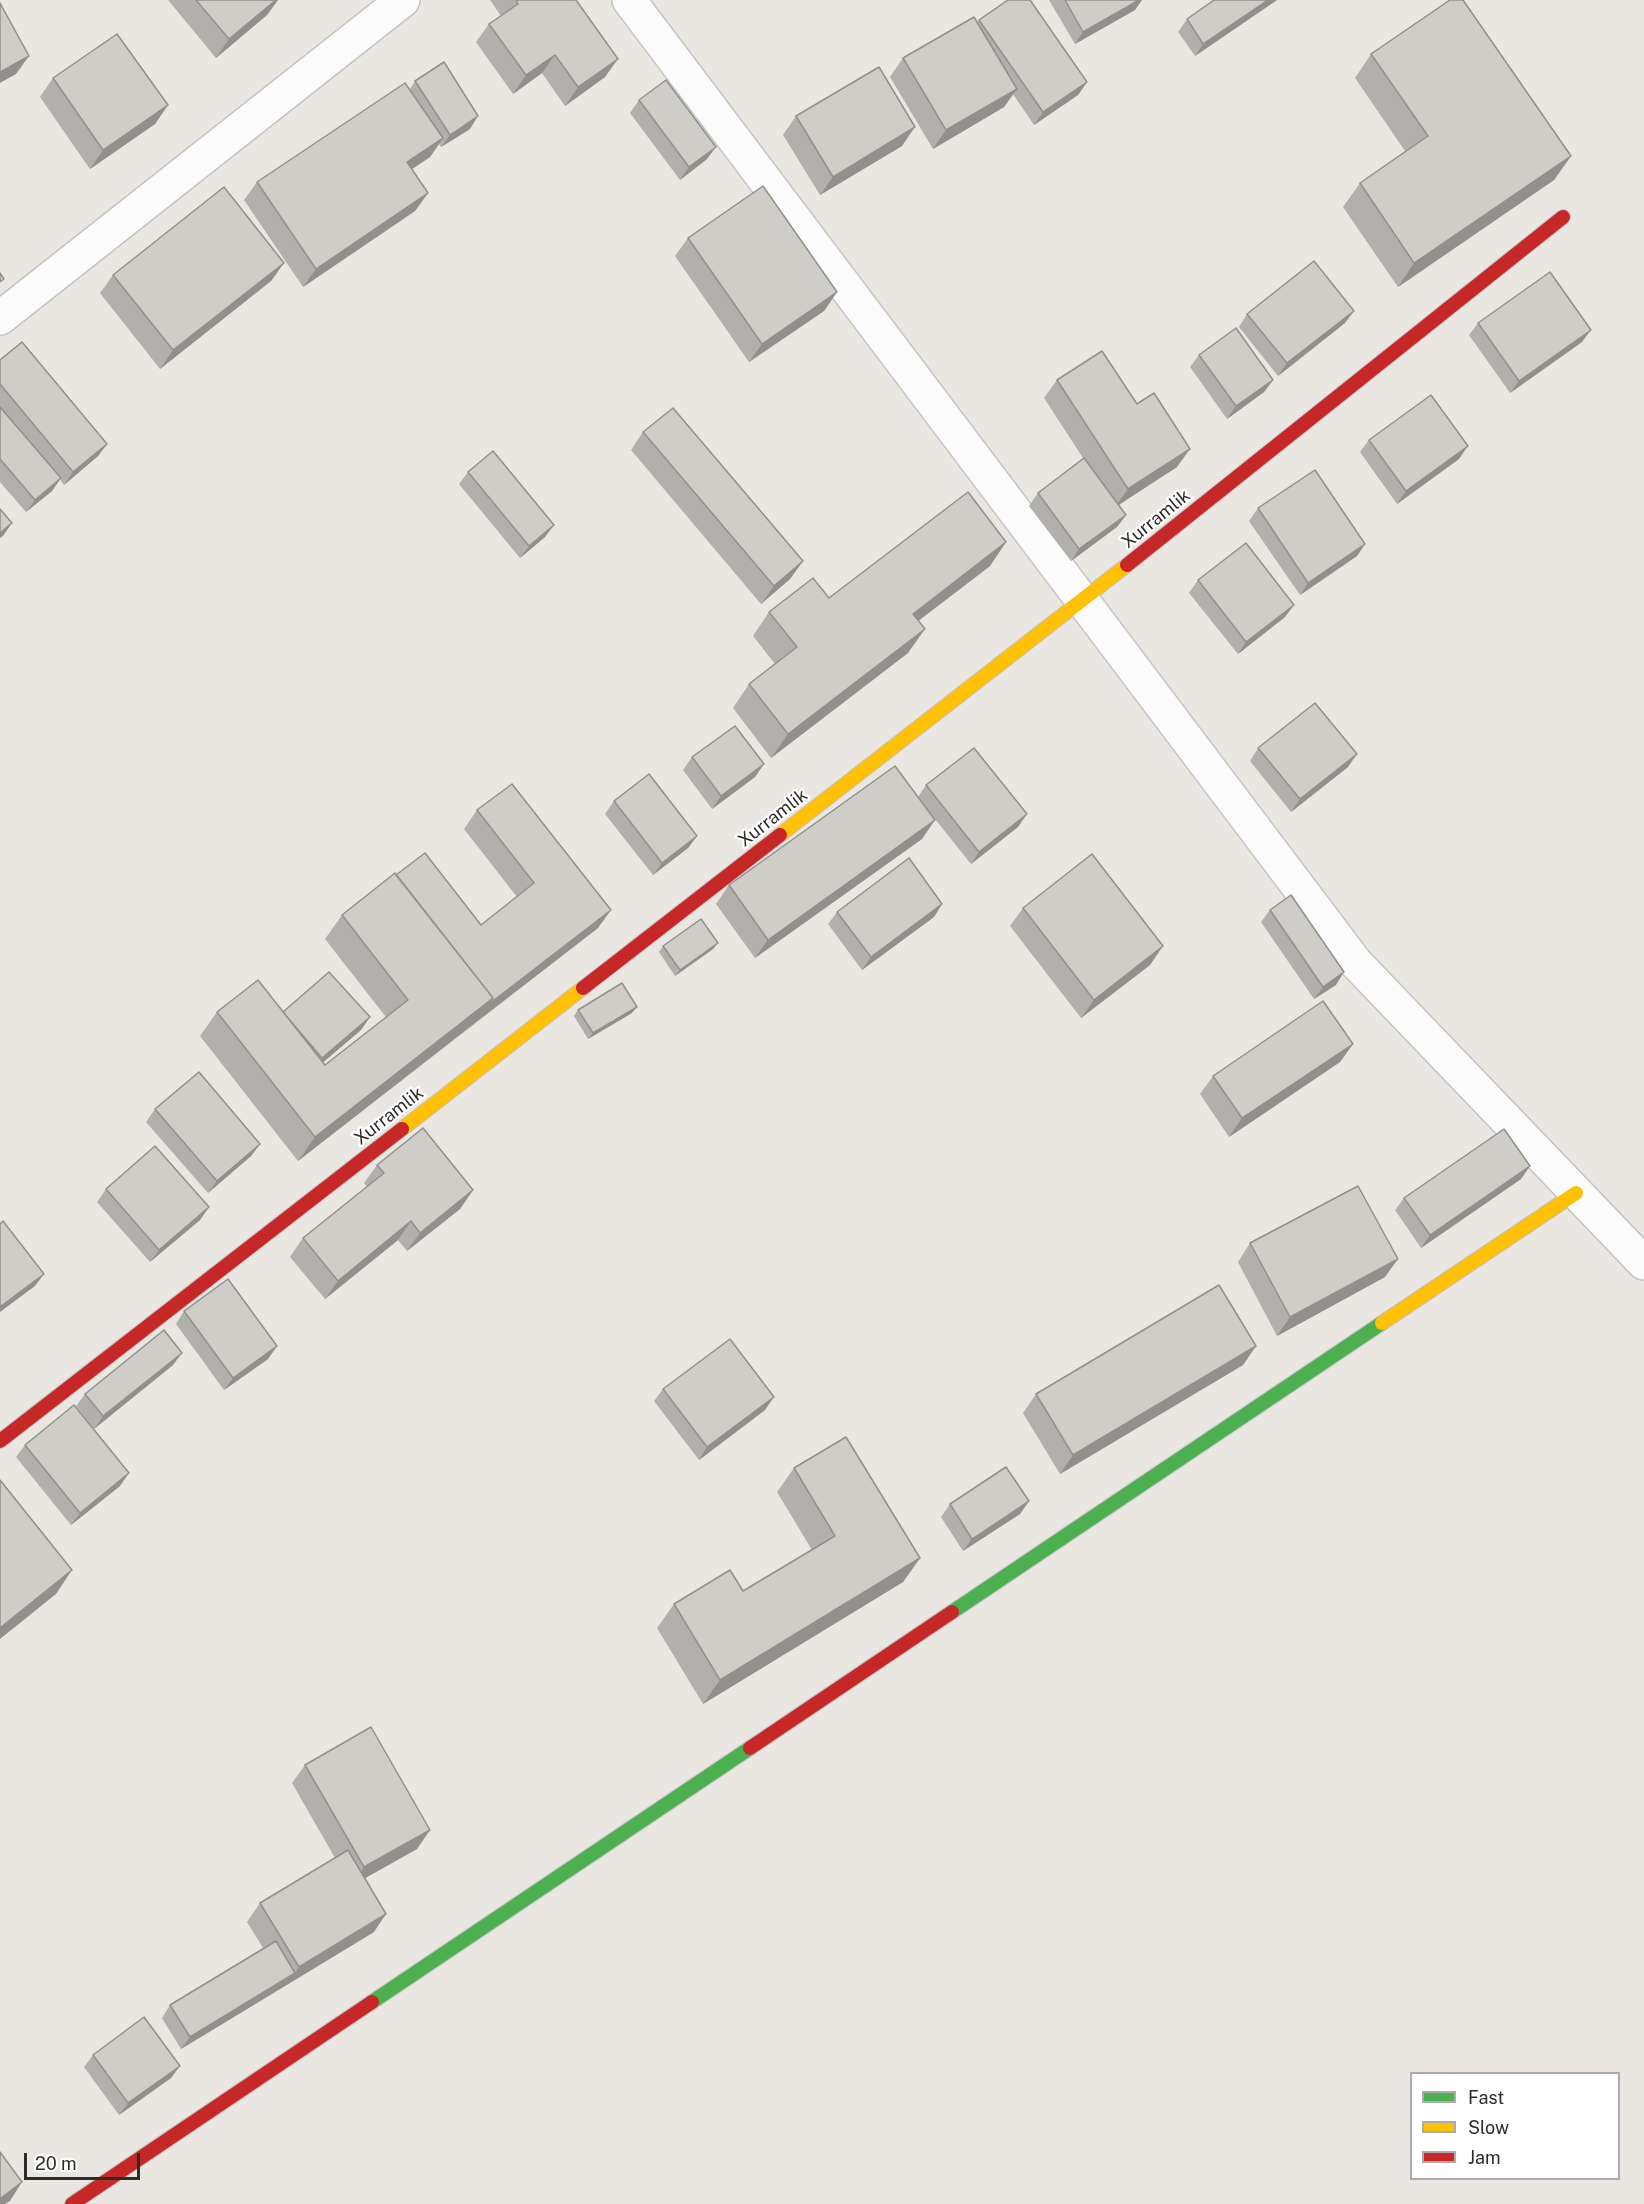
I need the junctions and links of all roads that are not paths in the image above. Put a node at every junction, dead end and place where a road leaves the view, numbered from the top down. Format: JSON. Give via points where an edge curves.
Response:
{"nodes":[{"id":1,"x":403,"y":0,"type":"edge"},
{"id":2,"x":629,"y":0,"type":"edge"},
{"id":3,"x":1563,"y":217,"type":"dead end"},
{"id":4,"x":0,"y":318,"type":"edge"},
{"id":5,"x":1082,"y":601,"type":"junction"},
{"id":6,"x":1576,"y":1193,"type":"junction"},
{"id":7,"x":1644,"y":1263,"type":"edge"},
{"id":8,"x":0,"y":1441,"type":"edge"},
{"id":9,"x":72,"y":2204,"type":"edge"}],
"edges":[{"from":1,"to":4,"type":"street"},
{"from":2,"to":5,"type":"street"},
{"from":3,"to":5,"type":"street","name":"Xurramlik"},
{"from":5,"to":6,"type":"street","via":[[1356,963]]},
{"from":5,"to":8,"type":"street","name":"Xurramlik"},
{"from":6,"to":7,"type":"street"},
{"from":6,"to":9,"type":"street"}]}
